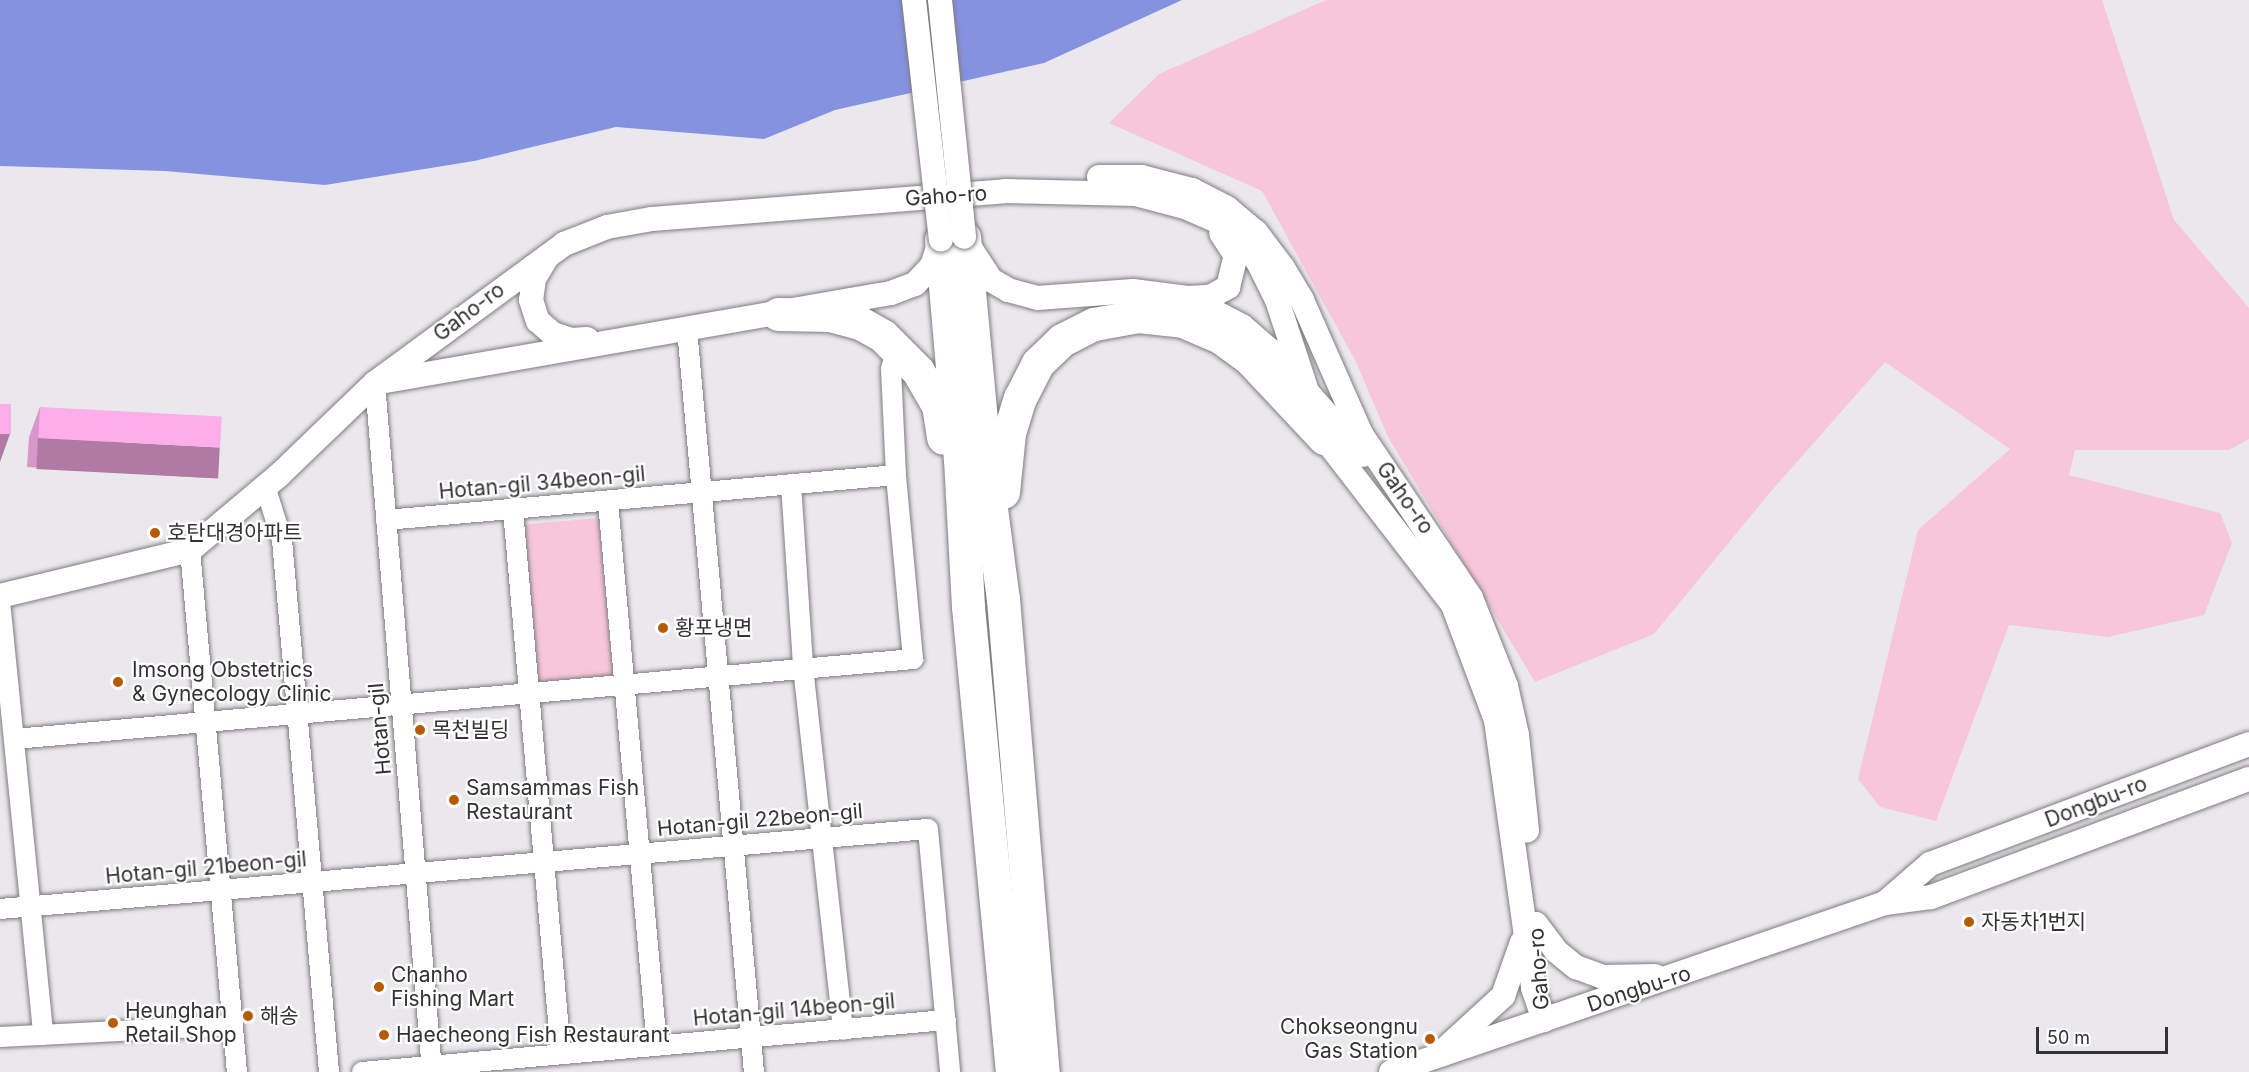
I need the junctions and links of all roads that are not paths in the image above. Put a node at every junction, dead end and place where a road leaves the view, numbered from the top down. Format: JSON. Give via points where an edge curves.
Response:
{"nodes":[{"id":1,"x":915,"y":0,"type":"edge"},
{"id":2,"x":940,"y":0,"type":"edge"},
{"id":3,"x":1005,"y":191,"type":"junction"},
{"id":4,"x":1185,"y":207,"type":"junction"},
{"id":5,"x":953,"y":238,"type":"junction"},
{"id":6,"x":549,"y":254,"type":"junction"},
{"id":7,"x":1188,"y":298,"type":"junction"},
{"id":8,"x":778,"y":314,"type":"junction"},
{"id":9,"x":687,"y":329,"type":"junction"},
{"id":10,"x":646,"y":336,"type":"junction"},
{"id":11,"x":897,"y":348,"type":"junction"},
{"id":12,"x":375,"y":383,"type":"junction"},
{"id":13,"x":1306,"y":392,"type":"junction"},
{"id":14,"x":1324,"y":438,"type":"junction"},
{"id":15,"x":896,"y":476,"type":"junction"},
{"id":16,"x":791,"y":484,"type":"junction"},
{"id":17,"x":265,"y":486,"type":"junction"},
{"id":18,"x":702,"y":492,"type":"junction"},
{"id":19,"x":608,"y":502,"type":"junction"},
{"id":20,"x":513,"y":510,"type":"junction"},
{"id":21,"x":1413,"y":510,"type":"junction"},
{"id":22,"x":386,"y":520,"type":"junction"},
{"id":23,"x":190,"y":550,"type":"junction"},
{"id":24,"x":0,"y":598,"type":"edge"},
{"id":25,"x":1003,"y":599,"type":"junction"},
{"id":26,"x":968,"y":607,"type":"junction"},
{"id":27,"x":803,"y":667,"type":"junction"},
{"id":28,"x":719,"y":676,"type":"junction"},
{"id":29,"x":623,"y":686,"type":"junction"},
{"id":30,"x":528,"y":693,"type":"junction"},
{"id":31,"x":403,"y":703,"type":"junction"},
{"id":32,"x":299,"y":713,"type":"junction"},
{"id":33,"x":206,"y":722,"type":"junction"},
{"id":34,"x":15,"y":739,"type":"junction"},
{"id":35,"x":2249,"y":744,"type":"edge"},
{"id":36,"x":2249,"y":779,"type":"edge"},
{"id":37,"x":821,"y":838,"type":"junction"},
{"id":38,"x":734,"y":847,"type":"junction"},
{"id":39,"x":638,"y":856,"type":"junction"},
{"id":40,"x":544,"y":864,"type":"junction"},
{"id":41,"x":416,"y":876,"type":"junction"},
{"id":42,"x":312,"y":884,"type":"junction"},
{"id":43,"x":220,"y":891,"type":"junction"},
{"id":44,"x":1885,"y":903,"type":"junction"},
{"id":45,"x":32,"y":906,"type":"junction"},
{"id":46,"x":0,"y":909,"type":"edge"},
{"id":47,"x":1531,"y":927,"type":"junction"},
{"id":48,"x":1681,"y":975,"type":"junction"},
{"id":49,"x":946,"y":1020,"type":"junction"},
{"id":50,"x":1544,"y":1020,"type":"junction"},
{"id":51,"x":233,"y":1025,"type":"junction"},
{"id":52,"x":843,"y":1030,"type":"junction"},
{"id":53,"x":43,"y":1035,"type":"junction"},
{"id":54,"x":0,"y":1037,"type":"edge"},
{"id":55,"x":751,"y":1038,"type":"junction"},
{"id":56,"x":657,"y":1046,"type":"junction"},
{"id":57,"x":561,"y":1054,"type":"junction"},
{"id":58,"x":1437,"y":1057,"type":"junction"},
{"id":59,"x":432,"y":1069,"type":"edge"},
{"id":60,"x":237,"y":1072,"type":"edge"},
{"id":61,"x":328,"y":1072,"type":"edge"},
{"id":62,"x":362,"y":1072,"type":"edge"},
{"id":63,"x":754,"y":1072,"type":"edge"},
{"id":64,"x":950,"y":1072,"type":"edge"},
{"id":65,"x":1012,"y":1072,"type":"edge"},
{"id":66,"x":1043,"y":1072,"type":"edge"},
{"id":67,"x":1391,"y":1072,"type":"edge"}],
"edges":[{"from":1,"to":5,"type":"street","bridge":true},
{"from":2,"to":5,"type":"street","bridge":true},
{"from":3,"to":4,"type":"street","name":"Gaho-ro","via":[[1135,194]]},
{"from":3,"to":6,"type":"street","name":"Gaho-ro","via":[[652,219],[607,227]]},
{"from":3,"to":21,"type":"street","name":"Gaho-ro","via":[[1077,177],[1142,177],[1192,190],[1227,208],[1256,232],[1283,268],[1302,300],[1361,434]]},
{"from":4,"to":7,"type":"street","via":[[1228,240],[1236,256],[1228,288],[1210,297]]},
{"from":4,"to":13,"type":"street","name":"Gaho-ro","via":[[1222,223],[1242,240],[1259,264],[1277,300]]},
{"from":5,"to":7,"type":"street","via":[[991,280],[1036,298],[1133,291]]},
{"from":5,"to":8,"type":"street","via":[[915,284],[891,293]]},
{"from":5,"to":25,"type":"highway"},
{"from":5,"to":26,"type":"highway"},
{"from":6,"to":10,"type":"street","via":[[534,279],[531,300],[538,321],[552,334],[571,340]]},
{"from":6,"to":12,"type":"street","name":"Gaho-ro"},
{"from":7,"to":13,"type":"street","via":[[1242,326],[1270,350]]},
{"from":8,"to":9,"type":"street"},
{"from":8,"to":11,"type":"highway","via":[[831,315],[860,322]]},
{"from":9,"to":10,"type":"street"},
{"from":9,"to":18,"type":"street"},
{"from":10,"to":12,"type":"street"},
{"from":11,"to":15,"type":"street","via":[[891,369]]},
{"from":11,"to":26,"type":"highway","via":[[918,371],[938,405]]},
{"from":12,"to":17,"type":"street","name":"Gaho-ro"},
{"from":12,"to":22,"type":"street","name":"Hotan-gil"},
{"from":13,"to":14,"type":"street","name":"Gaho-ro"},
{"from":13,"to":21,"type":"street"},
{"from":14,"to":25,"type":"highway","via":[[1249,358],[1220,337],[1183,321],[1138,316],[1094,324],[1062,340],[1038,363],[1020,398],[1009,433],[1003,472]]},
{"from":14,"to":47,"type":"street","name":"Gaho-ro","via":[[1453,605],[1496,720]]},
{"from":15,"to":16,"type":"street","name":"Hotan-gil 34beon-gil"},
{"from":15,"to":27,"type":"street","via":[[913,658]]},
{"from":16,"to":18,"type":"street","name":"Hotan-gil 34beon-gil"},
{"from":16,"to":27,"type":"street"},
{"from":17,"to":23,"type":"street","name":"Gaho-ro"},
{"from":17,"to":32,"type":"street","via":[[282,540]]},
{"from":18,"to":19,"type":"street","name":"Hotan-gil 34beon-gil"},
{"from":18,"to":28,"type":"street"},
{"from":19,"to":20,"type":"street","name":"Hotan-gil 34beon-gil"},
{"from":19,"to":29,"type":"street"},
{"from":20,"to":22,"type":"street","name":"Hotan-gil 34beon-gil"},
{"from":20,"to":30,"type":"street"},
{"from":21,"to":47,"type":"street","name":"Gaho-ro","via":[[1472,598],[1506,686],[1517,735]]},
{"from":22,"to":31,"type":"street","name":"Hotan-gil"},
{"from":23,"to":24,"type":"street","name":"Gaho-ro"},
{"from":23,"to":33,"type":"street"},
{"from":24,"to":34,"type":"street"},
{"from":25,"to":66,"type":"highway"},
{"from":26,"to":65,"type":"highway"},
{"from":27,"to":28,"type":"street"},
{"from":27,"to":37,"type":"street"},
{"from":28,"to":29,"type":"street"},
{"from":28,"to":38,"type":"street"},
{"from":29,"to":30,"type":"street"},
{"from":29,"to":39,"type":"street"},
{"from":30,"to":31,"type":"street"},
{"from":30,"to":40,"type":"street"},
{"from":31,"to":32,"type":"street"},
{"from":31,"to":41,"type":"street","name":"Hotan-gil"},
{"from":32,"to":33,"type":"street"},
{"from":32,"to":42,"type":"street"},
{"from":33,"to":34,"type":"street"},
{"from":33,"to":43,"type":"street"},
{"from":34,"to":45,"type":"street"},
{"from":35,"to":44,"type":"street","name":"Dongbu-ro","via":[[1930,864]]},
{"from":36,"to":44,"type":"street","name":"Dongbu-ro","via":[[1931,897]]},
{"from":37,"to":38,"type":"street","name":"Hotan-gil 22beon-gil"},
{"from":37,"to":49,"type":"street","name":"Hotan-gil 22beon-gil","via":[[928,830]]},
{"from":37,"to":52,"type":"street"},
{"from":38,"to":39,"type":"street","name":"Hotan-gil 22beon-gil"},
{"from":38,"to":55,"type":"street"},
{"from":39,"to":40,"type":"street","name":"Hotan-gil 22beon-gil"},
{"from":39,"to":56,"type":"street"},
{"from":40,"to":41,"type":"street","name":"Hotan-gil 22beon-gil"},
{"from":40,"to":57,"type":"street"},
{"from":41,"to":42,"type":"street","name":"Hotan-gil 21beon-gil"},
{"from":41,"to":59,"type":"street","name":"Hotan-gil"},
{"from":42,"to":43,"type":"street","name":"Hotan-gil 21beon-gil"},
{"from":42,"to":61,"type":"street"},
{"from":43,"to":45,"type":"street","name":"Hotan-gil 21beon-gil"},
{"from":43,"to":51,"type":"street"},
{"from":44,"to":48,"type":"street","name":"Dongbu-ro"},
{"from":45,"to":46,"type":"street","name":"Hotan-gil 21beon-gil"},
{"from":45,"to":53,"type":"street"},
{"from":47,"to":48,"type":"street","via":[[1576,968],[1603,977]]},
{"from":47,"to":50,"type":"street","name":"Gaho-ro","via":[[1533,988]]},
{"from":47,"to":58,"type":"street","via":[[1503,996]]},
{"from":48,"to":50,"type":"street","name":"Dongbu-ro"},
{"from":49,"to":52,"type":"street","name":"Hotan-gil 14beon-gil"},
{"from":49,"to":64,"type":"street"},
{"from":50,"to":58,"type":"street","name":"Dongbu-ro"},
{"from":51,"to":53,"type":"street"},
{"from":51,"to":60,"type":"street"},
{"from":52,"to":55,"type":"street","name":"Hotan-gil 14beon-gil"},
{"from":53,"to":54,"type":"street"},
{"from":55,"to":56,"type":"street","name":"Hotan-gil 14beon-gil"},
{"from":55,"to":63,"type":"street"},
{"from":56,"to":57,"type":"street","name":"Hotan-gil 14beon-gil"},
{"from":57,"to":59,"type":"street","name":"Hotan-gil 14beon-gil"},
{"from":58,"to":67,"type":"street","name":"Dongbu-ro"},
{"from":59,"to":62,"type":"street","name":"Hotan-gil 14beon-gil"}]}
